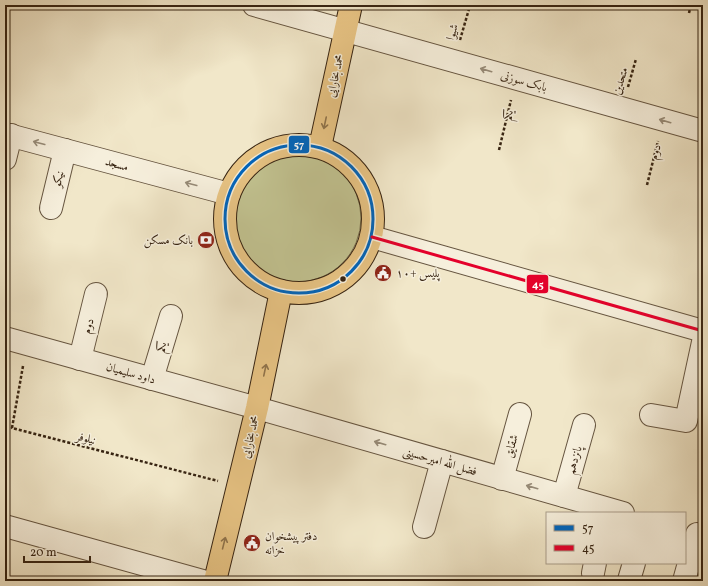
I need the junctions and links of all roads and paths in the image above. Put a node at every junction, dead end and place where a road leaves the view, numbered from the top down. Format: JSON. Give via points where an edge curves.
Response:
{"nodes":[{"id":1,"x":254,"y":5,"type":"edge"},
{"id":2,"x":351,"y":5,"type":"edge"},
{"id":3,"x":691,"y":5,"type":"edge"},
{"id":4,"x":469,"y":9,"type":"dead end"},
{"id":5,"x":688,"y":13,"type":"dead end"},
{"id":6,"x":344,"y":30,"type":"junction"},
{"id":7,"x":636,"y":59,"type":"dead end"},
{"id":8,"x":453,"y":61,"type":"junction"},
{"id":9,"x":516,"y":79,"type":"junction"},
{"id":10,"x":622,"y":109,"type":"junction"},
{"id":11,"x":663,"y":120,"type":"junction"},
{"id":12,"x":703,"y":131,"type":"edge"},
{"id":13,"x":8,"y":134,"type":"edge"},
{"id":14,"x":320,"y":147,"type":"junction"},
{"id":15,"x":65,"y":150,"type":"junction"},
{"id":16,"x":499,"y":150,"type":"dead end"},
{"id":17,"x":5,"y":159,"type":"edge"},
{"id":18,"x":647,"y":185,"type":"dead end"},
{"id":19,"x":229,"y":194,"type":"junction"},
{"id":20,"x":52,"y":208,"type":"dead end"},
{"id":21,"x":372,"y":237,"type":"junction"},
{"id":22,"x":281,"y":291,"type":"junction"},
{"id":23,"x":96,"y":294,"type":"dead end"},
{"id":24,"x":171,"y":316,"type":"dead end"},
{"id":25,"x":703,"y":331,"type":"edge"},
{"id":26,"x":5,"y":338,"type":"edge"},
{"id":27,"x":703,"y":342,"type":"edge"},
{"id":28,"x":27,"y":344,"type":"junction"},
{"id":29,"x":80,"y":359,"type":"junction"},
{"id":30,"x":152,"y":379,"type":"junction"},
{"id":31,"x":257,"y":408,"type":"junction"},
{"id":32,"x":520,"y":414,"type":"dead end"},
{"id":33,"x":651,"y":415,"type":"dead end"},
{"id":34,"x":584,"y":425,"type":"dead end"},
{"id":35,"x":442,"y":461,"type":"junction"},
{"id":36,"x":502,"y":479,"type":"junction"},
{"id":37,"x":239,"y":486,"type":"junction"},
{"id":38,"x":564,"y":496,"type":"junction"},
{"id":39,"x":613,"y":512,"type":"edge"},
{"id":40,"x":5,"y":526,"type":"edge"},
{"id":41,"x":424,"y":527,"type":"dead end"},
{"id":42,"x":695,"y":533,"type":"edge"},
{"id":43,"x":203,"y":581,"type":"edge"},
{"id":44,"x":215,"y":581,"type":"edge"},
{"id":45,"x":684,"y":581,"type":"edge"}],
"edges":[{"from":1,"to":6,"type":"street","name":"بابک سوزنی"},
{"from":2,"to":6,"type":"main road","name":"محمد بخارایی"},
{"from":3,"to":5,"type":"path"},
{"from":4,"to":8,"type":"path","name":"شیوا"},
{"from":6,"to":8,"type":"street","name":"بابک سوزنی"},
{"from":6,"to":14,"type":"main road","name":"محمد بخارایی","one_way":true},
{"from":7,"to":10,"type":"path","name":"متحدین"},
{"from":9,"to":8,"type":"street","name":"بابک سوزنی","one_way":true},
{"from":9,"to":10,"type":"street","name":"بابک سوزنی"},
{"from":9,"to":16,"type":"path","name":"یکم"},
{"from":10,"to":11,"type":"street","name":"بابک سوزنی"},
{"from":12,"to":11,"type":"street","name":"بابک سوزنی","one_way":true},
{"from":11,"to":18,"type":"path","name":"دوم"},
{"from":15,"to":13,"type":"street","name":"مسجد","one_way":true},
{"from":13,"to":17,"type":"street"},
{"from":14,"to":19,"type":"main road","via":[[305,144],[288,145],[258,156],[236,180]]},
{"from":14,"to":21,"type":"main road","via":[[338,155],[353,167],[364,182],[372,199],[375,218]]},
{"from":19,"to":15,"type":"street","name":"مسجد","one_way":true},
{"from":15,"to":20,"type":"street","name":"نیکو"},
{"from":19,"to":22,"type":"main road","via":[[225,224],[233,254],[254,278],[266,286]]},
{"from":21,"to":22,"type":"main road","via":[[365,255],[354,271],[338,283],[320,291],[301,294]]},
{"from":21,"to":25,"type":"street"},
{"from":31,"to":22,"type":"main road","name":"محمد بخارایی","one_way":true},
{"from":23,"to":29,"type":"street","name":"دوم"},
{"from":24,"to":30,"type":"street","name":"یکم"},
{"from":26,"to":28,"type":"street","name":"داود سلیمیان"},
{"from":27,"to":33,"type":"street","via":[[686,421]]},
{"from":28,"to":29,"type":"street","name":"داود سلیمیان"},
{"from":28,"to":37,"type":"path","name":"نیلوفر","via":[[12,428]]},
{"from":29,"to":30,"type":"street","name":"داود سلیمیان"},
{"from":30,"to":31,"type":"street","name":"داود سلیمیان"},
{"from":35,"to":31,"type":"street","name":"فضل الله امیرحسینی","one_way":true},
{"from":31,"to":37,"type":"main road","name":"محمد بخارایی"},
{"from":32,"to":36,"type":"street","name":"شقایق"},
{"from":34,"to":38,"type":"street","name":"پانزدهم"},
{"from":35,"to":36,"type":"street","name":"فضل الله امیرحسینی"},
{"from":35,"to":41,"type":"street"},
{"from":38,"to":36,"type":"street","name":"فضل الله امیرحسینی","one_way":true},
{"from":44,"to":37,"type":"main road","name":"محمد بخارایی","one_way":true},
{"from":38,"to":39,"type":"street","name":"فضل الله امیرحسینی"},
{"from":40,"to":43,"type":"street"},
{"from":42,"to":45,"type":"street"}]}
